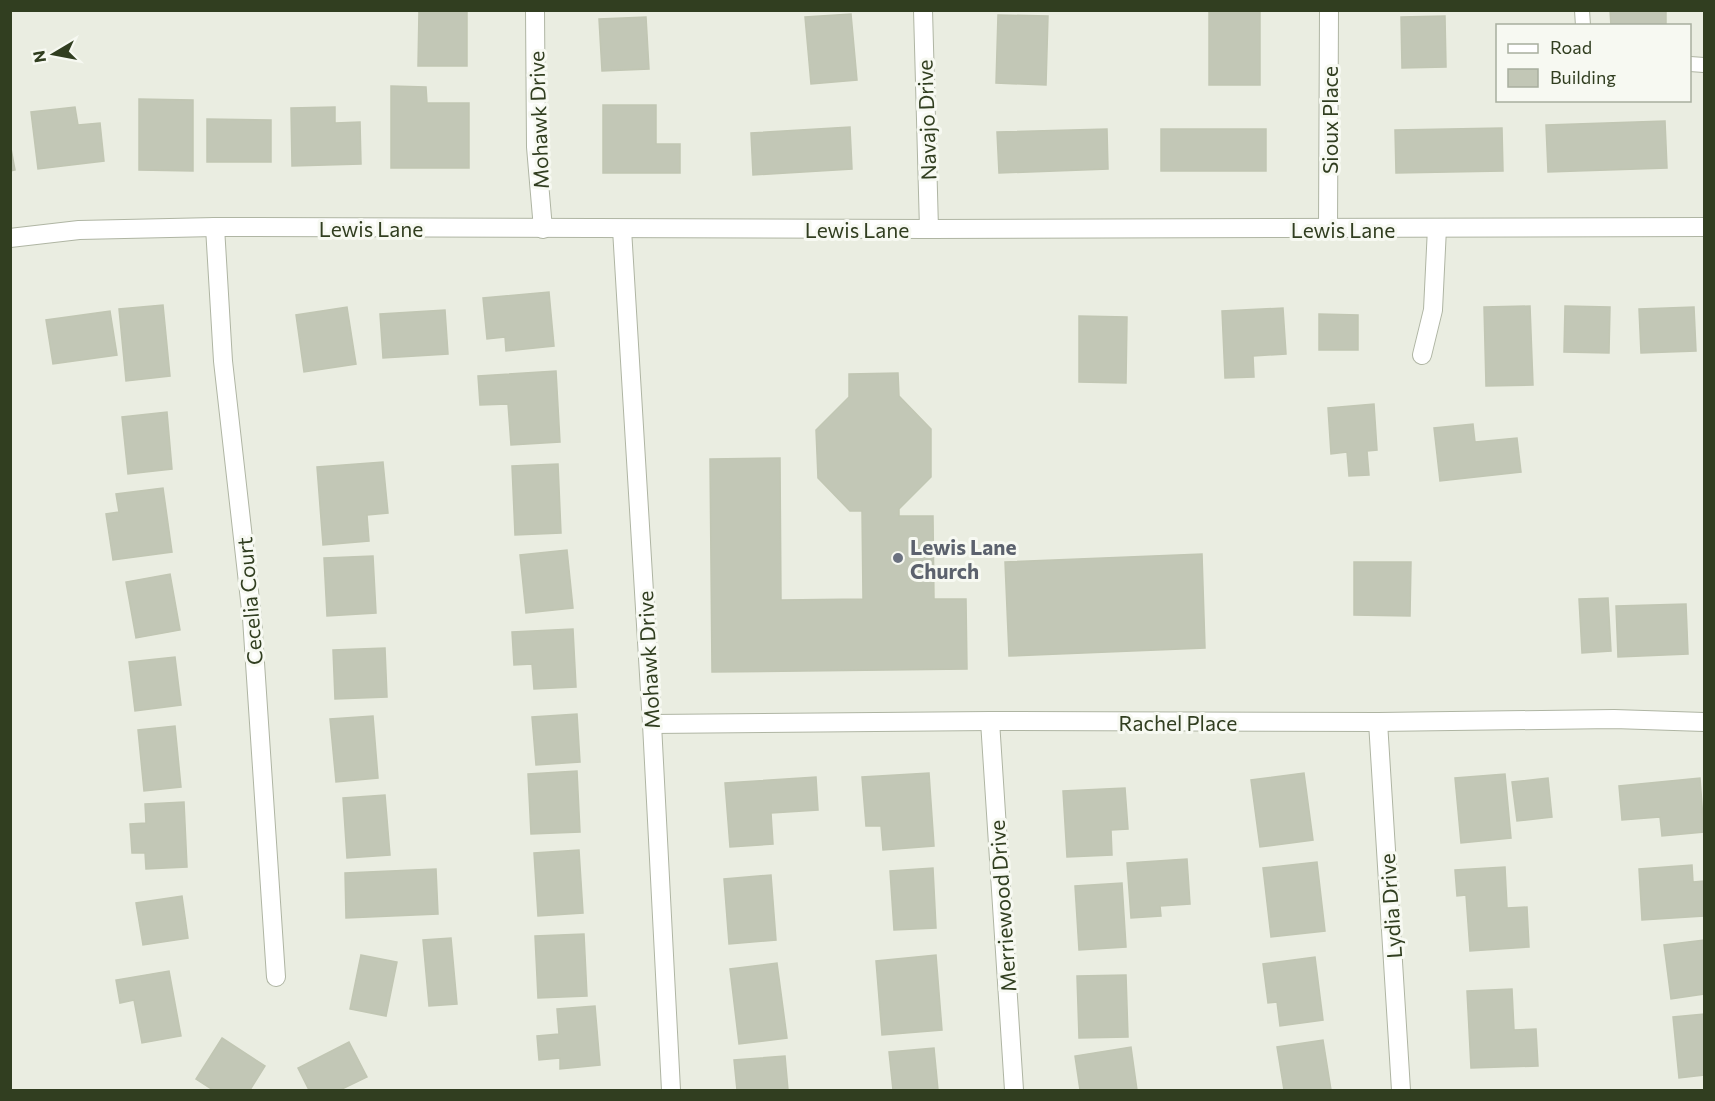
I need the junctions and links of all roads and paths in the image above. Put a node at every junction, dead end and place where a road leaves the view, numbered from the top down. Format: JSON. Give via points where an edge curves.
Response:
{"nodes":[{"id":1,"x":535,"y":10,"type":"edge"},
{"id":2,"x":924,"y":10,"type":"edge"},
{"id":3,"x":1329,"y":10,"type":"edge"},
{"id":4,"x":215,"y":227,"type":"junction"},
{"id":5,"x":1704,"y":227,"type":"edge"},
{"id":6,"x":1437,"y":228,"type":"junction"},
{"id":7,"x":543,"y":229,"type":"junction"},
{"id":8,"x":622,"y":229,"type":"junction"},
{"id":9,"x":1329,"y":229,"type":"junction"},
{"id":10,"x":929,"y":230,"type":"junction"},
{"id":11,"x":10,"y":238,"type":"edge"},
{"id":12,"x":1422,"y":355,"type":"dead end"},
{"id":13,"x":990,"y":721,"type":"junction"},
{"id":14,"x":1378,"y":722,"type":"junction"},
{"id":15,"x":1704,"y":722,"type":"edge"},
{"id":16,"x":652,"y":724,"type":"junction"},
{"id":17,"x":276,"y":977,"type":"dead end"},
{"id":18,"x":672,"y":1090,"type":"edge"},
{"id":19,"x":1014,"y":1090,"type":"edge"},
{"id":20,"x":1401,"y":1090,"type":"edge"}],
"edges":[{"from":1,"to":7,"type":"street","name":"Mohawk Drive","via":[[536,147]]},
{"from":2,"to":10,"type":"street","name":"Navajo Drive"},
{"from":3,"to":9,"type":"street","name":"Sioux Place"},
{"from":4,"to":7,"type":"street","name":"Lewis Lane"},
{"from":4,"to":11,"type":"street","name":"Lewis Lane","via":[[79,230]]},
{"from":4,"to":17,"type":"street","name":"Cecelia Court","via":[[223,361],[252,618]]},
{"from":5,"to":6,"type":"street","name":"Lewis Lane"},
{"from":6,"to":9,"type":"street","name":"Lewis Lane"},
{"from":6,"to":12,"type":"street","via":[[1433,310]]},
{"from":7,"to":8,"type":"street","name":"Lewis Lane"},
{"from":8,"to":10,"type":"street","name":"Lewis Lane"},
{"from":8,"to":16,"type":"street","name":"Mohawk Drive"},
{"from":9,"to":10,"type":"street","name":"Lewis Lane"},
{"from":13,"to":14,"type":"street","name":"Rachel Place"},
{"from":13,"to":16,"type":"street","name":"Rachel Place"},
{"from":13,"to":19,"type":"street","name":"Merriewood Drive"},
{"from":14,"to":15,"type":"street","name":"Rachel Place"},
{"from":14,"to":20,"type":"street","name":"Lydia Drive"},
{"from":16,"to":18,"type":"street","name":"Mohawk Drive"}]}
